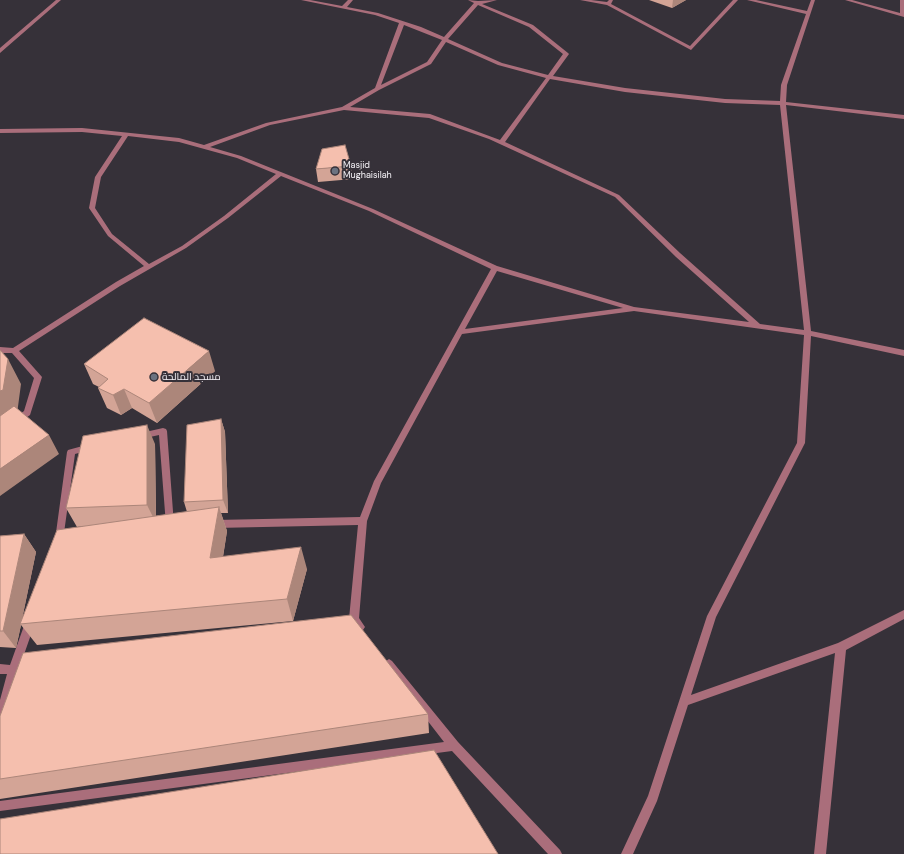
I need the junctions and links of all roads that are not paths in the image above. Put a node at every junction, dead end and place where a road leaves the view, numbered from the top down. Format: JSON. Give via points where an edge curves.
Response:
{"nodes":[{"id":1,"x":59,"y":0,"type":"edge"},
{"id":2,"x":303,"y":0,"type":"edge"},
{"id":3,"x":351,"y":0,"type":"edge"},
{"id":4,"x":470,"y":0,"type":"edge"},
{"id":5,"x":495,"y":0,"type":"edge"},
{"id":6,"x":582,"y":0,"type":"edge"},
{"id":7,"x":736,"y":0,"type":"edge"},
{"id":8,"x":749,"y":0,"type":"edge"},
{"id":9,"x":813,"y":0,"type":"edge"},
{"id":10,"x":848,"y":0,"type":"edge"},
{"id":11,"x":902,"y":0,"type":"edge"},
{"id":12,"x":610,"y":2,"type":"edge"},
{"id":13,"x":477,"y":3,"type":"junction"},
{"id":14,"x":343,"y":8,"type":"junction"},
{"id":15,"x":808,"y":14,"type":"junction"},
{"id":16,"x":903,"y":16,"type":"edge"},
{"id":17,"x":402,"y":23,"type":"junction"},
{"id":18,"x":445,"y":40,"type":"junction"},
{"id":19,"x":0,"y":51,"type":"edge"},
{"id":20,"x":548,"y":77,"type":"junction"},
{"id":21,"x":377,"y":88,"type":"junction"},
{"id":22,"x":783,"y":103,"type":"junction"},
{"id":23,"x":344,"y":108,"type":"junction"},
{"id":24,"x":904,"y":117,"type":"edge"},
{"id":25,"x":0,"y":131,"type":"edge"},
{"id":26,"x":126,"y":135,"type":"junction"},
{"id":27,"x":501,"y":142,"type":"junction"},
{"id":28,"x":205,"y":147,"type":"junction"},
{"id":29,"x":280,"y":174,"type":"junction"},
{"id":30,"x":149,"y":267,"type":"junction"},
{"id":31,"x":495,"y":268,"type":"junction"},
{"id":32,"x":634,"y":309,"type":"junction"},
{"id":33,"x":758,"y":326,"type":"junction"},
{"id":34,"x":459,"y":332,"type":"junction"},
{"id":35,"x":808,"y":333,"type":"junction"},
{"id":36,"x":0,"y":350,"type":"edge"},
{"id":37,"x":14,"y":351,"type":"junction"},
{"id":38,"x":904,"y":353,"type":"edge"},
{"id":39,"x":0,"y":433,"type":"edge"},
{"id":40,"x":132,"y":438,"type":"edge"},
{"id":41,"x":102,"y":445,"type":"edge"},
{"id":42,"x":363,"y":521,"type":"junction"},
{"id":43,"x":178,"y":525,"type":"edge"},
{"id":44,"x":209,"y":525,"type":"edge"},
{"id":45,"x":56,"y":549,"type":"edge"},
{"id":46,"x":34,"y":613,"type":"edge"},
{"id":47,"x":904,"y":614,"type":"edge"},
{"id":48,"x":368,"y":637,"type":"edge"},
{"id":49,"x":841,"y":647,"type":"junction"},
{"id":50,"x":382,"y":655,"type":"edge"},
{"id":51,"x":29,"y":668,"type":"edge"},
{"id":52,"x":0,"y":669,"type":"edge"},
{"id":53,"x":13,"y":671,"type":"junction"},
{"id":54,"x":684,"y":702,"type":"junction"},
{"id":55,"x":0,"y":719,"type":"edge"},
{"id":56,"x":454,"y":746,"type":"junction"},
{"id":57,"x":0,"y":806,"type":"edge"},
{"id":58,"x":556,"y":854,"type":"edge"},
{"id":59,"x":627,"y":854,"type":"edge"},
{"id":60,"x":820,"y":854,"type":"edge"}],
"edges":[{"from":1,"to":19,"type":"street"},
{"from":2,"to":14,"type":"street"},
{"from":3,"to":14,"type":"street"},
{"from":4,"to":13,"type":"street"},
{"from":5,"to":13,"type":"street"},
{"from":6,"to":12,"type":"street"},
{"from":7,"to":12,"type":"street","via":[[691,48]]},
{"from":8,"to":15,"type":"street"},
{"from":9,"to":15,"type":"street"},
{"from":10,"to":16,"type":"street"},
{"from":11,"to":16,"type":"street"},
{"from":13,"to":18,"type":"street"},
{"from":13,"to":20,"type":"street","via":[[531,26],[566,54]]},
{"from":14,"to":17,"type":"street","via":[[376,14]]},
{"from":15,"to":22,"type":"street","via":[[784,85]]},
{"from":17,"to":18,"type":"street"},
{"from":17,"to":21,"type":"street"},
{"from":18,"to":20,"type":"street","via":[[500,64]]},
{"from":18,"to":21,"type":"street","via":[[429,64]]},
{"from":20,"to":22,"type":"street","via":[[625,90],[725,101]]},
{"from":20,"to":27,"type":"street"},
{"from":21,"to":23,"type":"street"},
{"from":22,"to":24,"type":"street"},
{"from":22,"to":35,"type":"street"},
{"from":23,"to":27,"type":"street","via":[[430,116]]},
{"from":23,"to":28,"type":"street","via":[[268,124]]},
{"from":25,"to":26,"type":"street","via":[[82,130]]},
{"from":26,"to":28,"type":"street","via":[[179,140]]},
{"from":26,"to":30,"type":"street","via":[[98,177],[92,208],[110,235]]},
{"from":27,"to":33,"type":"street","via":[[617,196],[678,255]]},
{"from":28,"to":29,"type":"street"},
{"from":29,"to":30,"type":"street","via":[[184,247]]},
{"from":29,"to":31,"type":"street","via":[[372,210]]},
{"from":30,"to":37,"type":"street"},
{"from":31,"to":32,"type":"street"},
{"from":31,"to":34,"type":"street"},
{"from":32,"to":33,"type":"street"},
{"from":32,"to":34,"type":"street"},
{"from":33,"to":35,"type":"street"},
{"from":34,"to":42,"type":"street","via":[[376,483]]},
{"from":35,"to":38,"type":"street"},
{"from":35,"to":54,"type":"street","via":[[801,443],[712,616]]},
{"from":36,"to":37,"type":"street"},
{"from":37,"to":39,"type":"street","via":[[38,377],[27,413]]},
{"from":40,"to":43,"type":"street","via":[[162,431],[170,525]]},
{"from":41,"to":45,"type":"street","via":[[71,452]]},
{"from":42,"to":44,"type":"street"},
{"from":42,"to":48,"type":"street","via":[[350,620]]},
{"from":46,"to":53,"type":"street"},
{"from":47,"to":49,"type":"street"},
{"from":49,"to":54,"type":"street"},
{"from":49,"to":60,"type":"street"},
{"from":50,"to":56,"type":"street"},
{"from":51,"to":53,"type":"street"},
{"from":52,"to":53,"type":"street"},
{"from":53,"to":55,"type":"street"},
{"from":54,"to":59,"type":"street","via":[[653,797]]},
{"from":56,"to":57,"type":"street"},
{"from":56,"to":58,"type":"street"}]}
